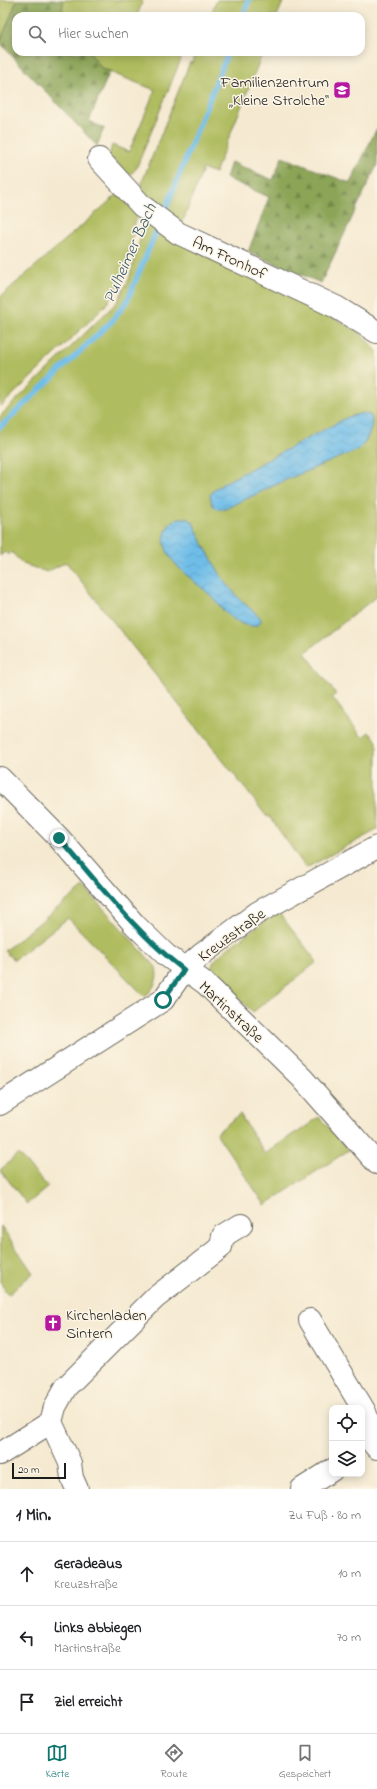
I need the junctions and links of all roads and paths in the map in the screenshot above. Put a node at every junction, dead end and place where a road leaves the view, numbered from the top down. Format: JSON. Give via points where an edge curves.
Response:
{"nodes":[{"id":1,"x":99,"y":159,"type":"dead end"},
{"id":2,"x":377,"y":331,"type":"edge"},
{"id":3,"x":0,"y":778,"type":"edge"},
{"id":4,"x":377,"y":847,"type":"edge"},
{"id":5,"x":184,"y":970,"type":"junction"},
{"id":6,"x":0,"y":1104,"type":"edge"},
{"id":7,"x":377,"y":1163,"type":"edge"},
{"id":8,"x":241,"y":1225,"type":"dead end"},
{"id":9,"x":310,"y":1320,"type":"dead end"},
{"id":10,"x":51,"y":1422,"type":"junction"},
{"id":11,"x":369,"y":1446,"type":"edge"},
{"id":12,"x":0,"y":1454,"type":"edge"},
{"id":13,"x":329,"y":1472,"type":"edge"},
{"id":14,"x":77,"y":1489,"type":"edge"},
{"id":15,"x":302,"y":1489,"type":"edge"}],
"edges":[{"from":1,"to":2,"type":"street","name":"Am Fronhof","via":[[142,206],[178,234],[336,307]]},
{"from":3,"to":5,"type":"street","name":"Martinstraße","via":[[59,838],[136,925]]},
{"from":4,"to":5,"type":"street","name":"Kreuzstraße","via":[[257,913]]},
{"from":5,"to":6,"type":"street","name":"Kreuzstraße","via":[[163,1000]]},
{"from":5,"to":7,"type":"street","name":"Martinstraße","via":[[205,983],[302,1078]]},
{"from":8,"to":10,"type":"street","via":[[223,1236],[221,1247],[155,1298],[66,1387],[55,1407]]},
{"from":9,"to":11,"type":"street","via":[[368,1418]]},
{"from":10,"to":12,"type":"street"},
{"from":10,"to":14,"type":"street","via":[[70,1463]]},
{"from":13,"to":15,"type":"street"}]}
